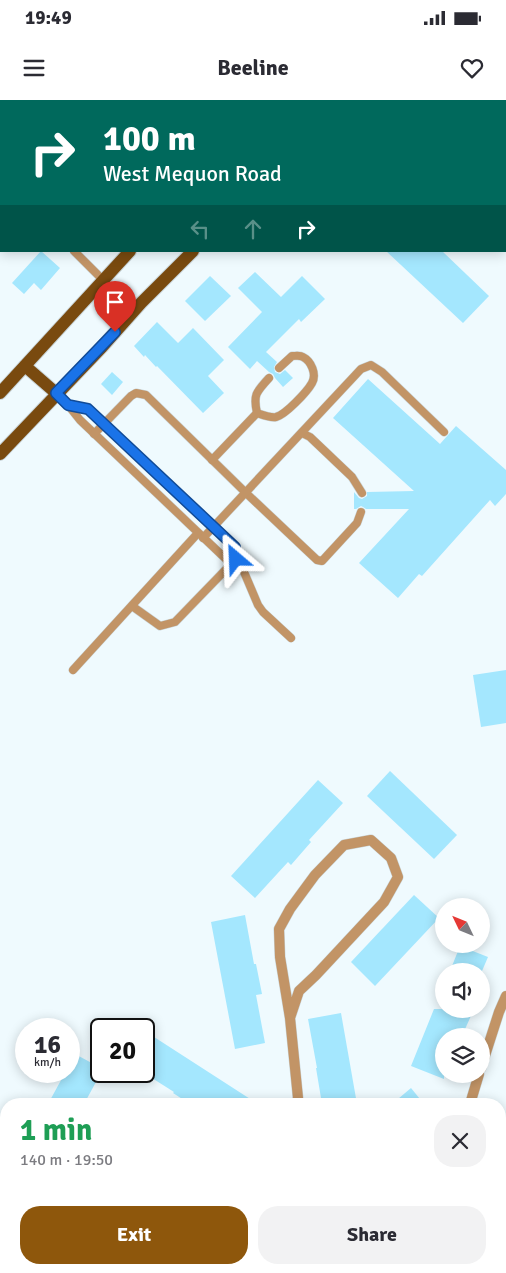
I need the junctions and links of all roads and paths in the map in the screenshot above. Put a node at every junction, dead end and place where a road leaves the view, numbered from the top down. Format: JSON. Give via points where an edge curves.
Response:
{"nodes":[{"id":1,"x":75,"y":252,"type":"edge"},
{"id":2,"x":129,"y":252,"type":"edge"},
{"id":3,"x":192,"y":252,"type":"edge"},
{"id":4,"x":103,"y":280,"type":"junction"},
{"id":5,"x":25,"y":366,"type":"junction"},
{"id":6,"x":279,"y":368,"type":"dead end"},
{"id":7,"x":269,"y":378,"type":"dead end"},
{"id":8,"x":56,"y":393,"type":"junction"},
{"id":9,"x":0,"y":394,"type":"edge"},
{"id":10,"x":68,"y":405,"type":"junction"},
{"id":11,"x":258,"y":414,"type":"junction"},
{"id":12,"x":104,"y":424,"type":"junction"},
{"id":13,"x":444,"y":432,"type":"dead end"},
{"id":14,"x":302,"y":433,"type":"junction"},
{"id":15,"x":94,"y":434,"type":"junction"},
{"id":16,"x":0,"y":454,"type":"edge"},
{"id":17,"x":212,"y":460,"type":"junction"},
{"id":18,"x":245,"y":492,"type":"junction"},
{"id":19,"x":362,"y":493,"type":"dead end"},
{"id":20,"x":361,"y":512,"type":"dead end"},
{"id":21,"x":214,"y":526,"type":"junction"},
{"id":22,"x":201,"y":535,"type":"junction"},
{"id":23,"x":236,"y":559,"type":"junction"},
{"id":24,"x":132,"y":606,"type":"junction"},
{"id":25,"x":291,"y":638,"type":"dead end"},
{"id":26,"x":73,"y":670,"type":"dead end"},
{"id":27,"x":506,"y":996,"type":"edge"},
{"id":28,"x":290,"y":1018,"type":"junction"},
{"id":29,"x":490,"y":1040,"type":"edge"},
{"id":30,"x":476,"y":1083,"type":"edge"},
{"id":31,"x":298,"y":1098,"type":"edge"},
{"id":32,"x":472,"y":1098,"type":"edge"}],
"edges":[{"from":1,"to":4,"type":"lane"},
{"from":2,"to":4,"type":"main road"},
{"from":3,"to":8,"type":"main road"},
{"from":4,"to":5,"type":"main road"},
{"from":5,"to":8,"type":"main road"},
{"from":5,"to":9,"type":"main road"},
{"from":6,"to":11,"type":"lane","via":[[292,356],[301,355],[314,373],[313,382],[281,416],[274,418]]},
{"from":7,"to":11,"type":"lane","via":[[258,389],[254,401]]},
{"from":8,"to":10,"type":"lane"},
{"from":8,"to":16,"type":"main road"},
{"from":10,"to":12,"type":"lane","via":[[88,409]]},
{"from":10,"to":15,"type":"lane"},
{"from":11,"to":17,"type":"lane"},
{"from":12,"to":15,"type":"lane"},
{"from":12,"to":17,"type":"lane","via":[[131,396],[136,393],[146,395]]},
{"from":12,"to":21,"type":"lane"},
{"from":13,"to":14,"type":"lane","via":[[371,365],[361,369]]},
{"from":14,"to":18,"type":"lane"},
{"from":14,"to":19,"type":"lane","via":[[352,477]]},
{"from":15,"to":22,"type":"lane"},
{"from":17,"to":18,"type":"lane"},
{"from":18,"to":20,"type":"lane","via":[[317,560],[322,561],[357,523]]},
{"from":18,"to":21,"type":"lane"},
{"from":21,"to":22,"type":"lane"},
{"from":21,"to":23,"type":"lane","via":[[235,547]]},
{"from":22,"to":23,"type":"lane","via":[[227,560]]},
{"from":22,"to":24,"type":"lane"},
{"from":23,"to":24,"type":"lane","via":[[175,622],[160,626]]},
{"from":23,"to":25,"type":"lane","via":[[258,605]]},
{"from":24,"to":26,"type":"lane"},
{"from":27,"to":29,"type":"street"},
{"from":28,"to":28,"type":"street","via":[[299,991],[384,902],[398,877],[391,858],[371,840],[344,845],[315,875],[279,929],[280,958]]},
{"from":28,"to":31,"type":"street"},
{"from":30,"to":32,"type":"street"}]}
